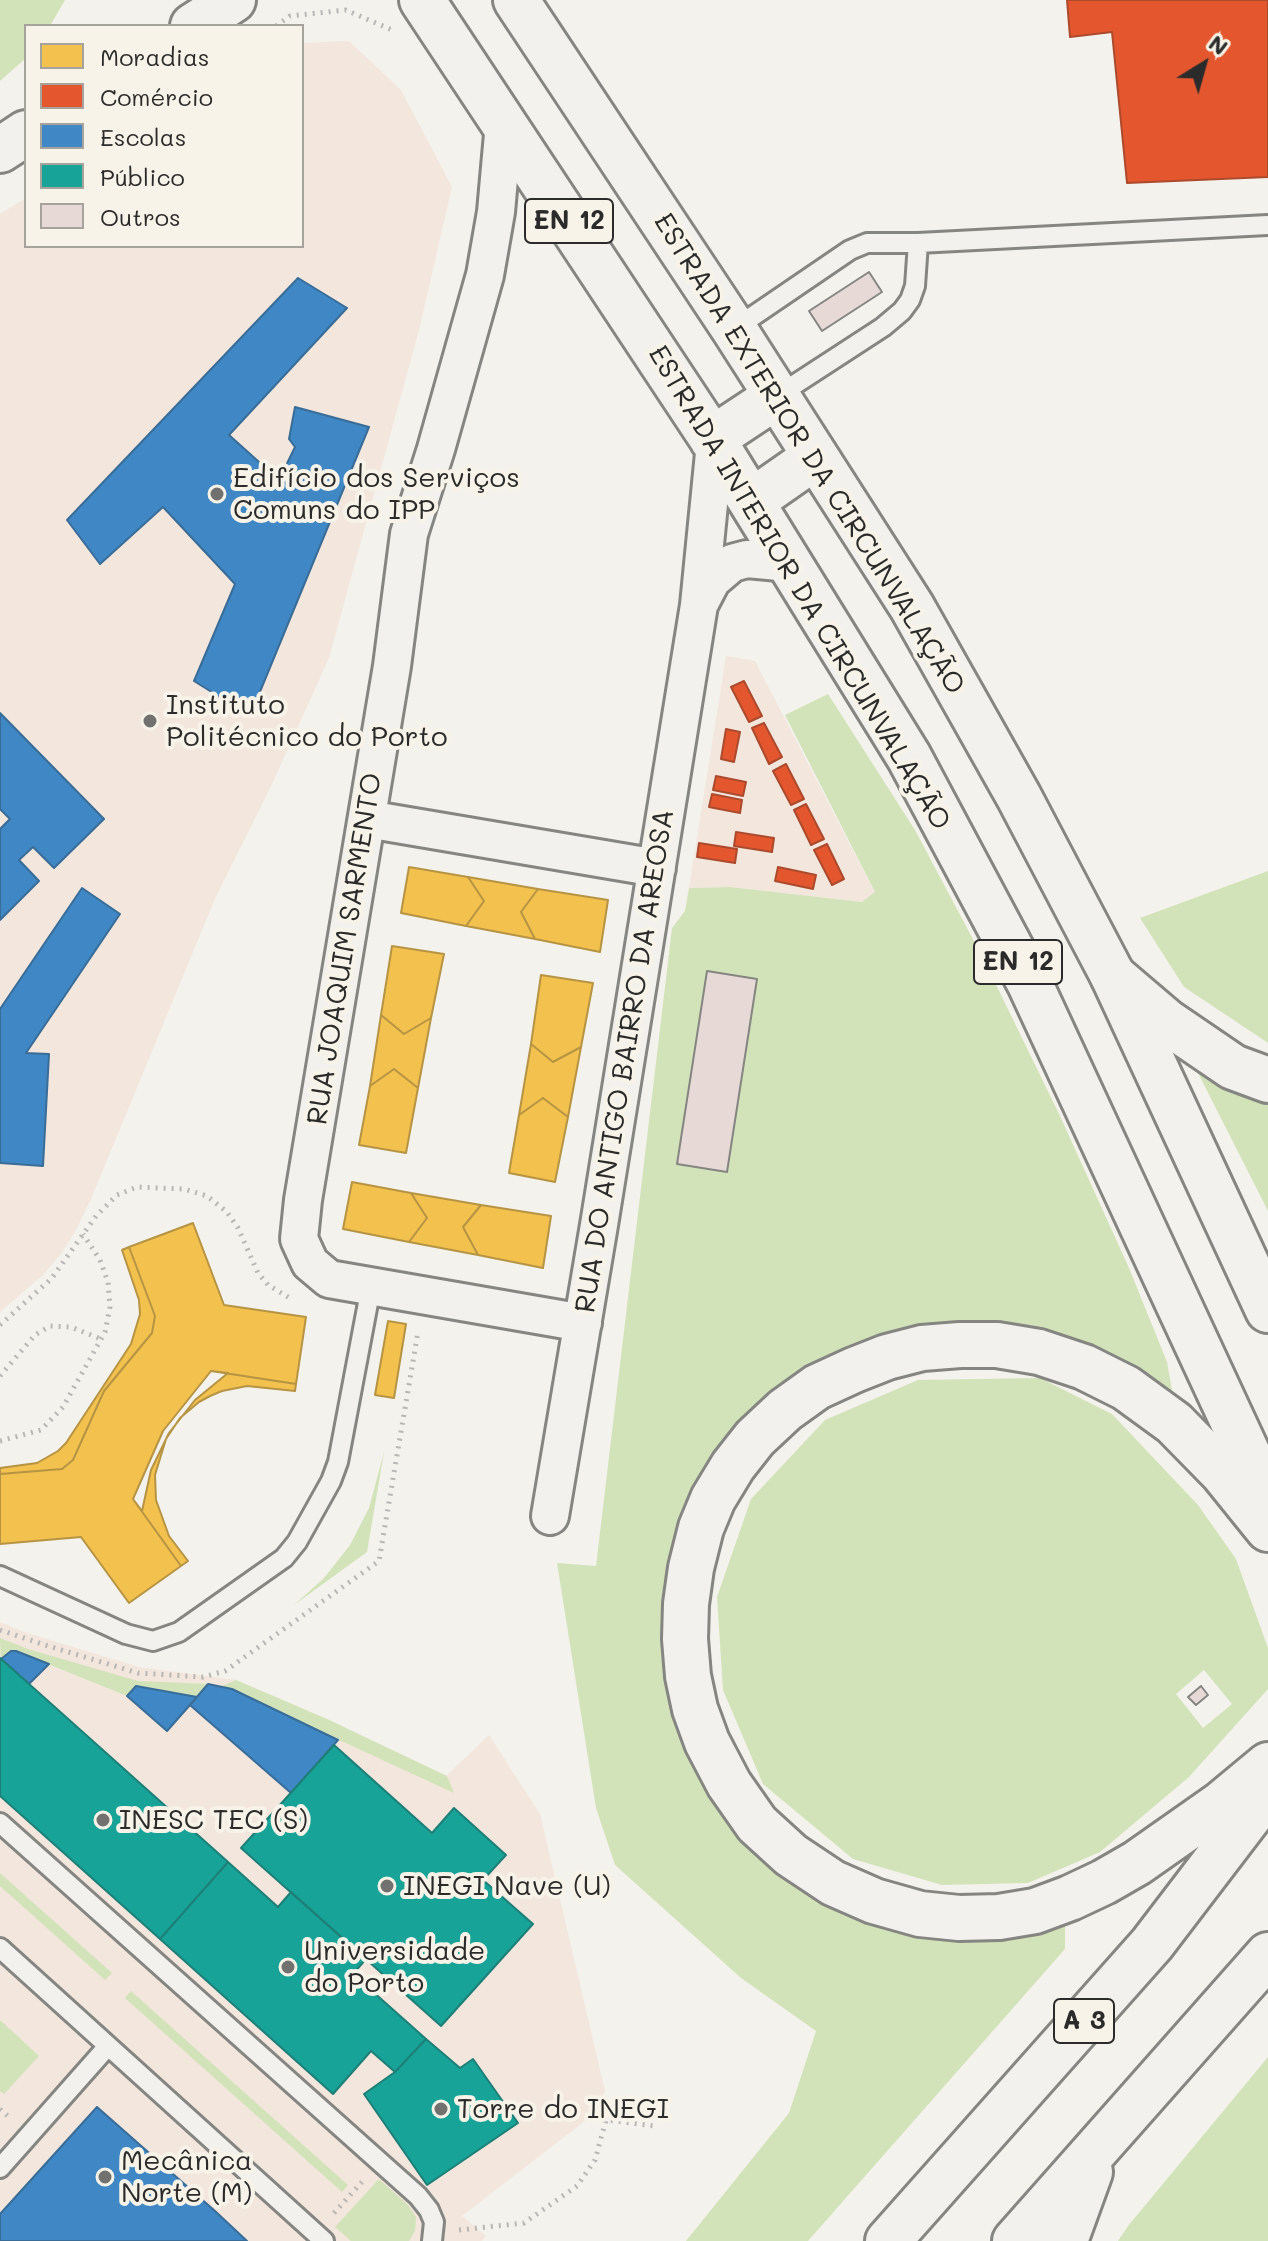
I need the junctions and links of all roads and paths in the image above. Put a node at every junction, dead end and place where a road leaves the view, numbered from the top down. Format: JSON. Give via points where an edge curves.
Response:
{"nodes":[{"id":1,"x":233,"y":0,"type":"edge"},
{"id":2,"x":516,"y":0,"type":"edge"},
{"id":3,"x":412,"y":17,"type":"edge"},
{"id":4,"x":196,"y":24,"type":"edge"},
{"id":5,"x":279,"y":24,"type":"edge"},
{"id":6,"x":504,"y":123,"type":"junction"},
{"id":7,"x":24,"y":134,"type":"edge"},
{"id":8,"x":0,"y":150,"type":"edge"},
{"id":9,"x":1268,"y":225,"type":"edge"},
{"id":10,"x":918,"y":243,"type":"junction"},
{"id":11,"x":734,"y":329,"type":"junction"},
{"id":12,"x":777,"y":396,"type":"junction"},
{"id":13,"x":714,"y":441,"type":"junction"},
{"id":14,"x":815,"y":457,"type":"junction"},
{"id":15,"x":752,"y":501,"type":"junction"},
{"id":16,"x":790,"y":563,"type":"junction"},
{"id":17,"x":699,"y":605,"type":"junction"},
{"id":18,"x":367,"y":819,"type":"junction"},
{"id":19,"x":657,"y":868,"type":"junction"},
{"id":20,"x":1113,"y":976,"type":"junction"},
{"id":21,"x":1268,"y":1080,"type":"edge"},
{"id":22,"x":83,"y":1234,"type":"junction"},
{"id":23,"x":371,"y":1287,"type":"junction"},
{"id":24,"x":297,"y":1302,"type":"dead end"},
{"id":25,"x":1268,"y":1310,"type":"edge"},
{"id":26,"x":583,"y":1323,"type":"junction"},
{"id":27,"x":0,"y":1325,"type":"edge"},
{"id":28,"x":101,"y":1339,"type":"junction"},
{"id":29,"x":0,"y":1376,"type":"edge"},
{"id":30,"x":0,"y":1441,"type":"edge"},
{"id":31,"x":1268,"y":1508,"type":"edge"},
{"id":32,"x":550,"y":1516,"type":"dead end"},
{"id":33,"x":1268,"y":1529,"type":"edge"},
{"id":34,"x":0,"y":1576,"type":"edge"},
{"id":35,"x":1268,"y":1765,"type":"edge"},
{"id":36,"x":1268,"y":1792,"type":"edge"},
{"id":37,"x":0,"y":1823,"type":"edge"},
{"id":38,"x":0,"y":1948,"type":"edge"},
{"id":39,"x":1268,"y":1955,"type":"edge"},
{"id":40,"x":108,"y":2046,"type":"junction"},
{"id":41,"x":655,"y":2126,"type":"dead end"},
{"id":42,"x":1100,"y":2146,"type":"junction"},
{"id":43,"x":379,"y":2162,"type":"junction"},
{"id":44,"x":0,"y":2168,"type":"edge"},
{"id":45,"x":320,"y":2237,"type":"edge"},
{"id":46,"x":433,"y":2237,"type":"edge"},
{"id":47,"x":888,"y":2241,"type":"edge"},
{"id":48,"x":1015,"y":2241,"type":"edge"},
{"id":49,"x":1065,"y":2241,"type":"edge"}],
"edges":[{"from":1,"to":4,"type":"main road"},
{"from":2,"to":11,"type":"main road","name":"ESTRADA EXTERIOR DA CIRCUNVALAÇÃO","number":"EN 12"},
{"from":3,"to":5,"type":"path","via":[[346,10],[290,16]]},
{"from":3,"to":6,"type":"main road","name":"ESTRADA INTERIOR DA CIRCUNVALAÇÃO","number":"EN 12"},
{"from":6,"to":13,"type":"main road","name":"ESTRADA INTERIOR DA CIRCUNVALAÇÃO","number":"EN 12"},
{"from":6,"to":18,"type":"street","name":"RUA JOAQUIM SARMENTO","via":[[485,275],[409,534]]},
{"from":7,"to":8,"type":"main road"},
{"from":9,"to":10,"type":"lane"},
{"from":10,"to":11,"type":"lane","via":[[867,243],[850,250]]},
{"from":10,"to":12,"type":"lane","via":[[915,286],[902,311]]},
{"from":11,"to":12,"type":"main road","name":"ESTRADA EXTERIOR DA CIRCUNVALAÇÃO","number":"EN 12"},
{"from":12,"to":13,"type":"main road"},
{"from":12,"to":14,"type":"main road","name":"ESTRADA EXTERIOR DA CIRCUNVALAÇÃO","number":"EN 12"},
{"from":13,"to":15,"type":"main road","name":"ESTRADA INTERIOR DA CIRCUNVALAÇÃO","number":"EN 12"},
{"from":13,"to":17,"type":"street","name":"RUA DO ANTIGO BAIRRO DA AREOSA"},
{"from":14,"to":15,"type":"main road"},
{"from":14,"to":20,"type":"main road","name":"ESTRADA EXTERIOR DA CIRCUNVALAÇÃO","number":"EN 12","via":[[912,607]]},
{"from":15,"to":16,"type":"main road","name":"ESTRADA INTERIOR DA CIRCUNVALAÇÃO","number":"EN 12"},
{"from":16,"to":17,"type":"street","name":"RUA DO ANTIGO BAIRRO DA AREOSA","via":[[732,563],[712,580]]},
{"from":16,"to":31,"type":"main road","name":"ESTRADA INTERIOR DA CIRCUNVALAÇÃO","number":"EN 12","via":[[909,757],[1030,984],[1253,1465]]},
{"from":17,"to":19,"type":"street","name":"RUA DO ANTIGO BAIRRO DA AREOSA"},
{"from":18,"to":19,"type":"street"},
{"from":18,"to":23,"type":"street","name":"RUA JOAQUIM SARMENTO","via":[[299,1239],[310,1263],[329,1279]]},
{"from":19,"to":26,"type":"street","name":"RUA DO ANTIGO BAIRRO DA AREOSA"},
{"from":20,"to":21,"type":"main road","via":[[1167,1022],[1233,1067]]},
{"from":20,"to":25,"type":"main road","name":"ESTRADA EXTERIOR DA CIRCUNVALAÇÃO","number":"EN 12"},
{"from":22,"to":24,"type":"path","via":[[117,1195],[137,1187],[184,1189],[207,1196],[238,1228],[268,1285]]},
{"from":22,"to":27,"type":"path","via":[[52,1278]]},
{"from":22,"to":28,"type":"path","via":[[108,1282],[110,1307]]},
{"from":23,"to":26,"type":"street","name":"RUA JOAQUIM SARMENTO"},
{"from":23,"to":34,"type":"lane","via":[[338,1462],[284,1558],[179,1632],[153,1641],[126,1634]]},
{"from":26,"to":32,"type":"street","name":"RUA DO ANTIGO BAIRRO DA AREOSA"},
{"from":28,"to":29,"type":"path","via":[[71,1327],[50,1326],[35,1335]]},
{"from":28,"to":30,"type":"path","via":[[63,1407],[41,1430]]},
{"from":33,"to":35,"type":"main road","via":[[1174,1423],[1126,1388],[1039,1352],[997,1345],[922,1348],[817,1387],[755,1438],[713,1499],[701,1528],[691,1568],[685,1639],[695,1709],[707,1742],[757,1824],[833,1883],[920,1914],[999,1917],[1070,1898],[1137,1863]]},
{"from":36,"to":47,"type":"main road","number":"A 3","via":[[1152,1944]]},
{"from":37,"to":43,"type":"lane","via":[[46,1852]]},
{"from":38,"to":40,"type":"lane"},
{"from":39,"to":42,"type":"main road"},
{"from":40,"to":44,"type":"lane"},
{"from":40,"to":45,"type":"lane"},
{"from":41,"to":46,"type":"path","via":[[606,2120],[595,2160],[577,2186],[524,2223]]},
{"from":42,"to":48,"type":"main road"},
{"from":42,"to":49,"type":"main road"},
{"from":43,"to":45,"type":"path"},
{"from":43,"to":46,"type":"lane","via":[[429,2210]]}]}
